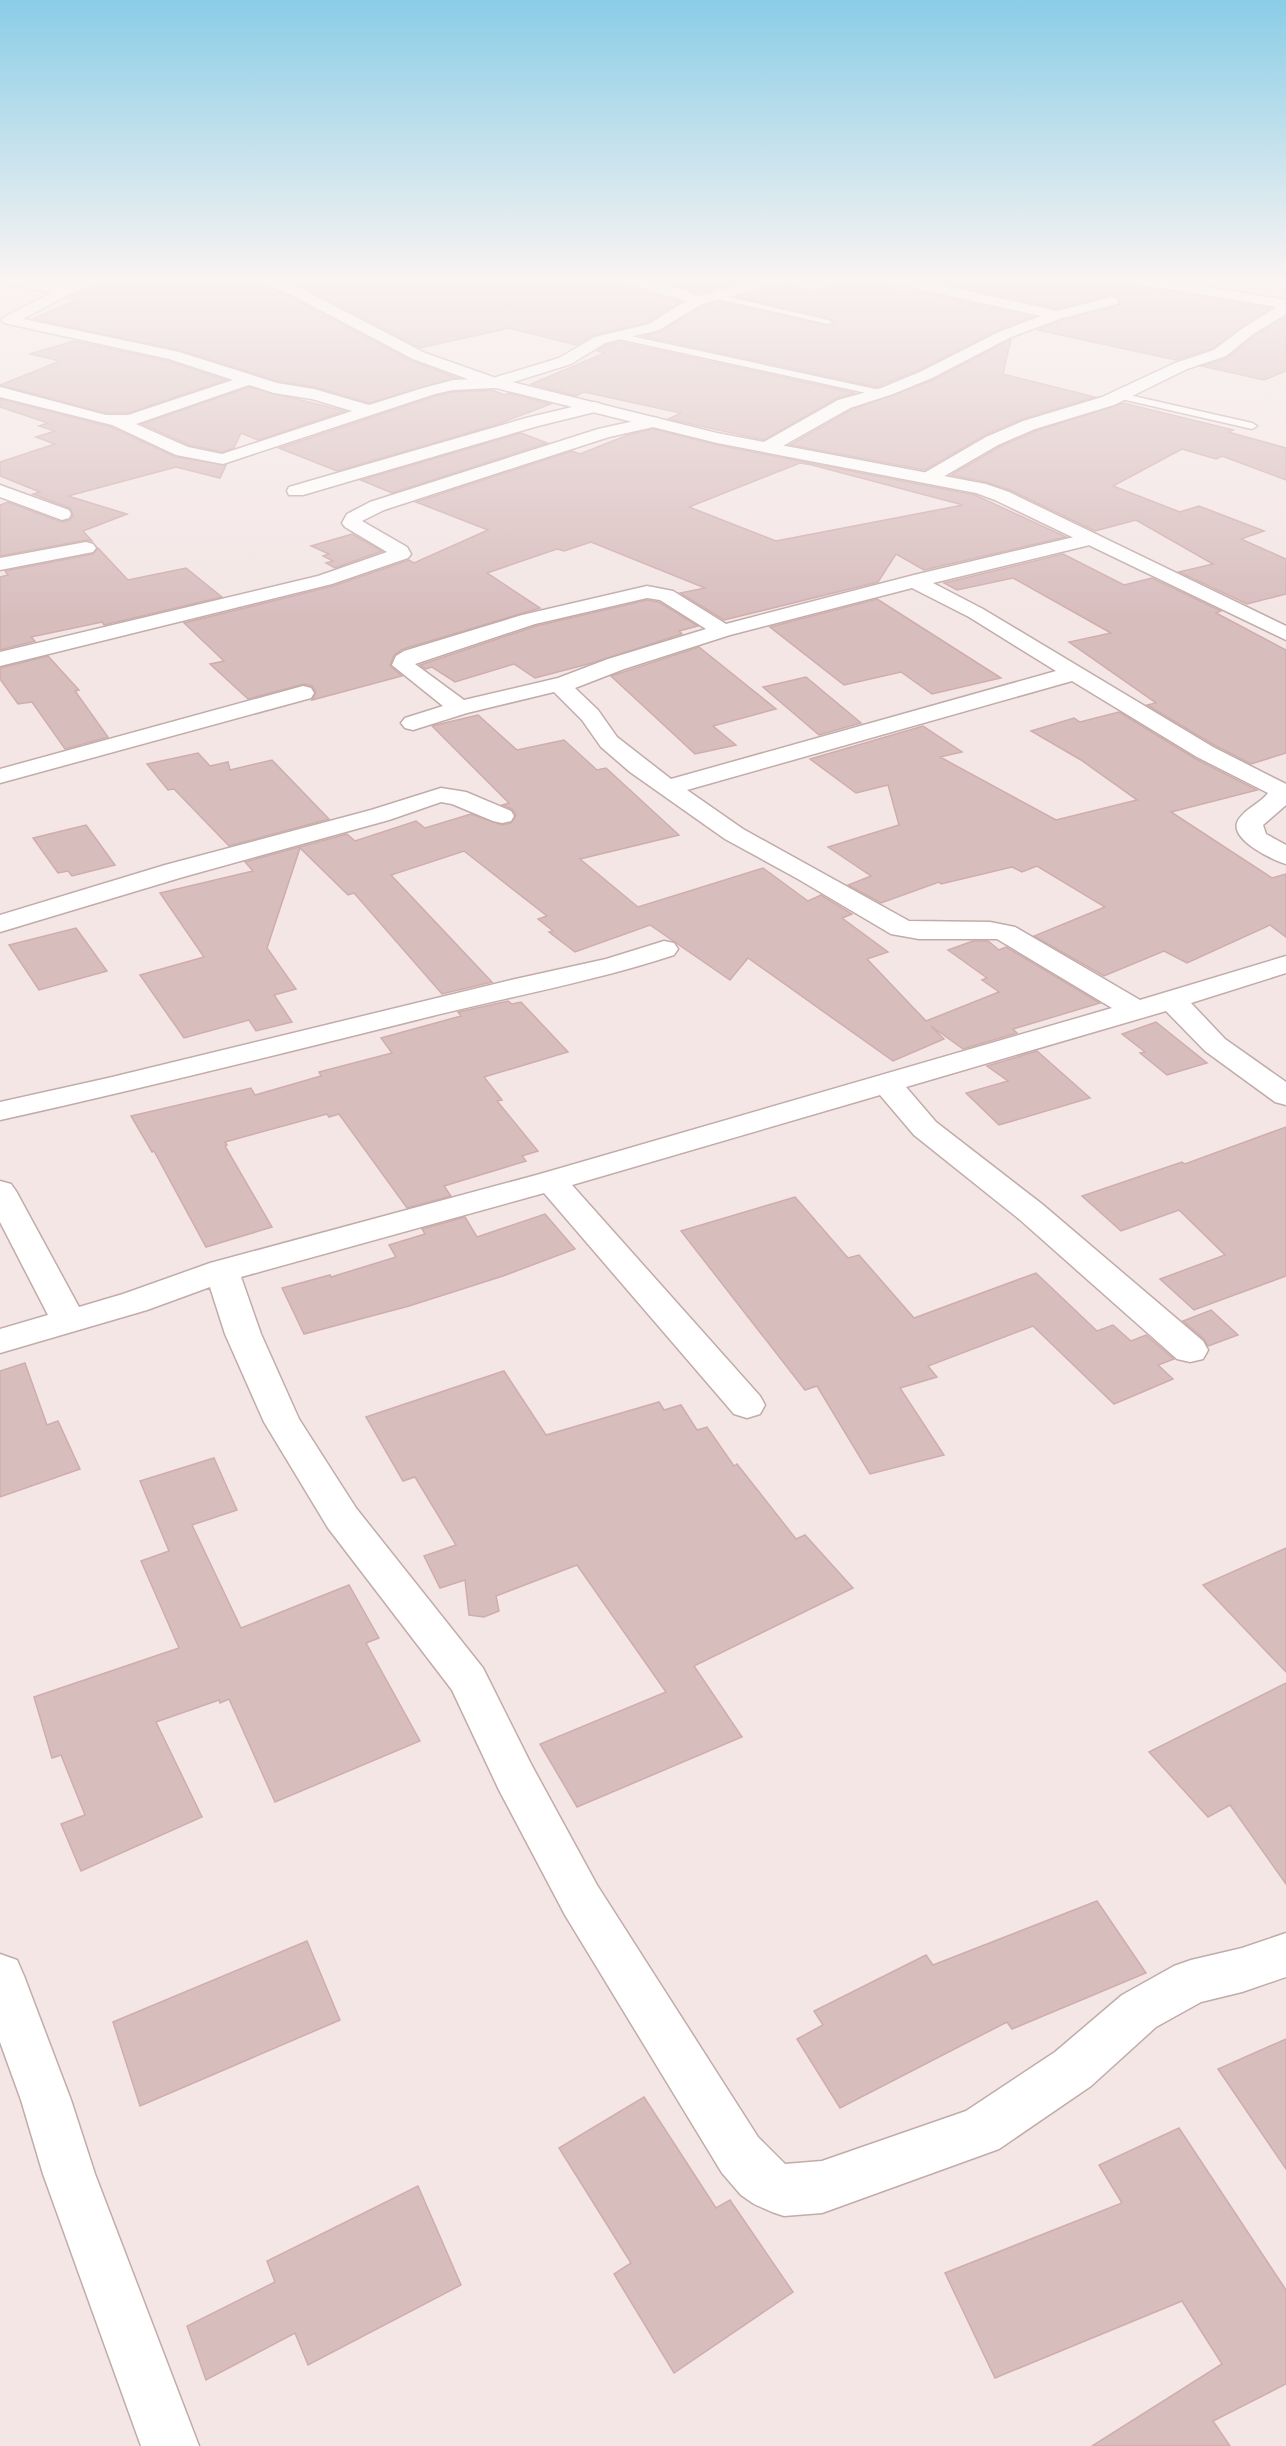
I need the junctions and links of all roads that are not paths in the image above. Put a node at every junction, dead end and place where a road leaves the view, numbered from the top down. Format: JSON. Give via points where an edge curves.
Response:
{"nodes":[{"id":1,"x":218,"y":390,"type":"edge"},
{"id":2,"x":288,"y":390,"type":"edge"},
{"id":3,"x":437,"y":390,"type":"edge"},
{"id":4,"x":525,"y":390,"type":"edge"},
{"id":5,"x":867,"y":390,"type":"edge"},
{"id":6,"x":887,"y":390,"type":"edge"},
{"id":7,"x":1132,"y":390,"type":"edge"},
{"id":8,"x":0,"y":392,"type":"edge"},
{"id":9,"x":880,"y":393,"type":"junction"},
{"id":10,"x":1120,"y":396,"type":"junction"},
{"id":11,"x":593,"y":407,"type":"junction"},
{"id":12,"x":371,"y":411,"type":"junction"},
{"id":13,"x":117,"y":421,"type":"junction"},
{"id":14,"x":652,"y":422,"type":"junction"},
{"id":15,"x":1252,"y":426,"type":"dead end"},
{"id":16,"x":768,"y":447,"type":"junction"},
{"id":17,"x":930,"y":477,"type":"junction"},
{"id":18,"x":0,"y":491,"type":"edge"},
{"id":19,"x":296,"y":491,"type":"dead end"},
{"id":20,"x":62,"y":514,"type":"dead end"},
{"id":21,"x":1091,"y":539,"type":"junction"},
{"id":22,"x":86,"y":548,"type":"dead end"},
{"id":23,"x":0,"y":564,"type":"edge"},
{"id":24,"x":914,"y":581,"type":"junction"},
{"id":25,"x":723,"y":631,"type":"junction"},
{"id":26,"x":1286,"y":634,"type":"edge"},
{"id":27,"x":0,"y":659,"type":"edge"},
{"id":28,"x":1074,"y":672,"type":"junction"},
{"id":29,"x":565,"y":683,"type":"junction"},
{"id":30,"x":303,"y":693,"type":"dead end"},
{"id":31,"x":460,"y":708,"type":"junction"},
{"id":32,"x":413,"y":723,"type":"dead end"},
{"id":33,"x":0,"y":776,"type":"edge"},
{"id":34,"x":669,"y":787,"type":"junction"},
{"id":35,"x":502,"y":816,"type":"dead end"},
{"id":36,"x":1286,"y":855,"type":"edge"},
{"id":37,"x":0,"y":924,"type":"edge"},
{"id":38,"x":664,"y":949,"type":"dead end"},
{"id":39,"x":1286,"y":964,"type":"edge"},
{"id":40,"x":1172,"y":1000,"type":"junction"},
{"id":41,"x":1137,"y":1011,"type":"junction"},
{"id":42,"x":887,"y":1082,"type":"junction"},
{"id":43,"x":1286,"y":1096,"type":"edge"},
{"id":44,"x":0,"y":1111,"type":"edge"},
{"id":45,"x":551,"y":1180,"type":"junction"},
{"id":46,"x":0,"y":1191,"type":"edge"},
{"id":47,"x":222,"y":1271,"type":"junction"},
{"id":48,"x":69,"y":1321,"type":"junction"},
{"id":49,"x":0,"y":1341,"type":"edge"},
{"id":50,"x":1190,"y":1350,"type":"dead end"},
{"id":51,"x":747,"y":1405,"type":"dead end"},
{"id":52,"x":1286,"y":1955,"type":"edge"},
{"id":53,"x":0,"y":1976,"type":"edge"},
{"id":54,"x":170,"y":2446,"type":"edge"}],
"edges":[{"from":1,"to":13,"type":"street"},
{"from":2,"to":12,"type":"street"},
{"from":3,"to":12,"type":"street"},
{"from":4,"to":11,"type":"street"},
{"from":5,"to":9,"type":"lane"},
{"from":6,"to":9,"type":"street"},
{"from":7,"to":10,"type":"street"},
{"from":8,"to":13,"type":"street"},
{"from":9,"to":16,"type":"street","via":[[844,404]]},
{"from":10,"to":15,"type":"lane"},
{"from":10,"to":17,"type":"street","via":[[1029,425],[992,441]]},
{"from":11,"to":14,"type":"street"},
{"from":11,"to":19,"type":"street"},
{"from":12,"to":13,"type":"street","via":[[223,459],[187,453]]},
{"from":14,"to":16,"type":"street"},
{"from":14,"to":27,"type":"street","via":[[593,436],[377,506],[354,518],[352,524],[400,551],[391,560],[325,580]]},
{"from":16,"to":17,"type":"street"},
{"from":17,"to":21,"type":"street","via":[[1002,496]]},
{"from":18,"to":20,"type":"street"},
{"from":21,"to":24,"type":"street"},
{"from":21,"to":26,"type":"street"},
{"from":22,"to":23,"type":"street"},
{"from":24,"to":25,"type":"street"},
{"from":24,"to":28,"type":"street"},
{"from":25,"to":29,"type":"street"},
{"from":25,"to":31,"type":"street","via":[[666,595],[647,592],[529,619],[404,661],[403,665]]},
{"from":28,"to":34,"type":"street"},
{"from":28,"to":36,"type":"street","via":[[1205,752],[1280,790],[1280,797],[1250,823],[1250,831]]},
{"from":29,"to":31,"type":"street"},
{"from":29,"to":34,"type":"street","via":[[563,689],[590,715],[609,742]]},
{"from":30,"to":33,"type":"street"},
{"from":31,"to":32,"type":"street"},
{"from":34,"to":41,"type":"street","via":[[734,834],[901,928],[1005,933]]},
{"from":35,"to":37,"type":"street","via":[[457,797],[441,795]]},
{"from":38,"to":44,"type":"street","via":[[613,966]]},
{"from":39,"to":40,"type":"street"},
{"from":40,"to":41,"type":"street"},
{"from":40,"to":43,"type":"street","via":[[1215,1045]]},
{"from":41,"to":42,"type":"street"},
{"from":42,"to":45,"type":"street"},
{"from":42,"to":50,"type":"street","via":[[899,1104],[929,1131],[1008,1193]]},
{"from":45,"to":47,"type":"street"},
{"from":45,"to":51,"type":"street"},
{"from":46,"to":48,"type":"street"},
{"from":47,"to":48,"type":"street"},
{"from":47,"to":52,"type":"street","via":[[243,1334],[282,1422],[342,1518],[468,1680],[581,1899],[740,2156],[772,2186],[784,2190],[822,2187],[981,2132],[1073,2069],[1139,2011],[1191,1982]]},
{"from":48,"to":49,"type":"street"},
{"from":53,"to":54,"type":"street"}]}
